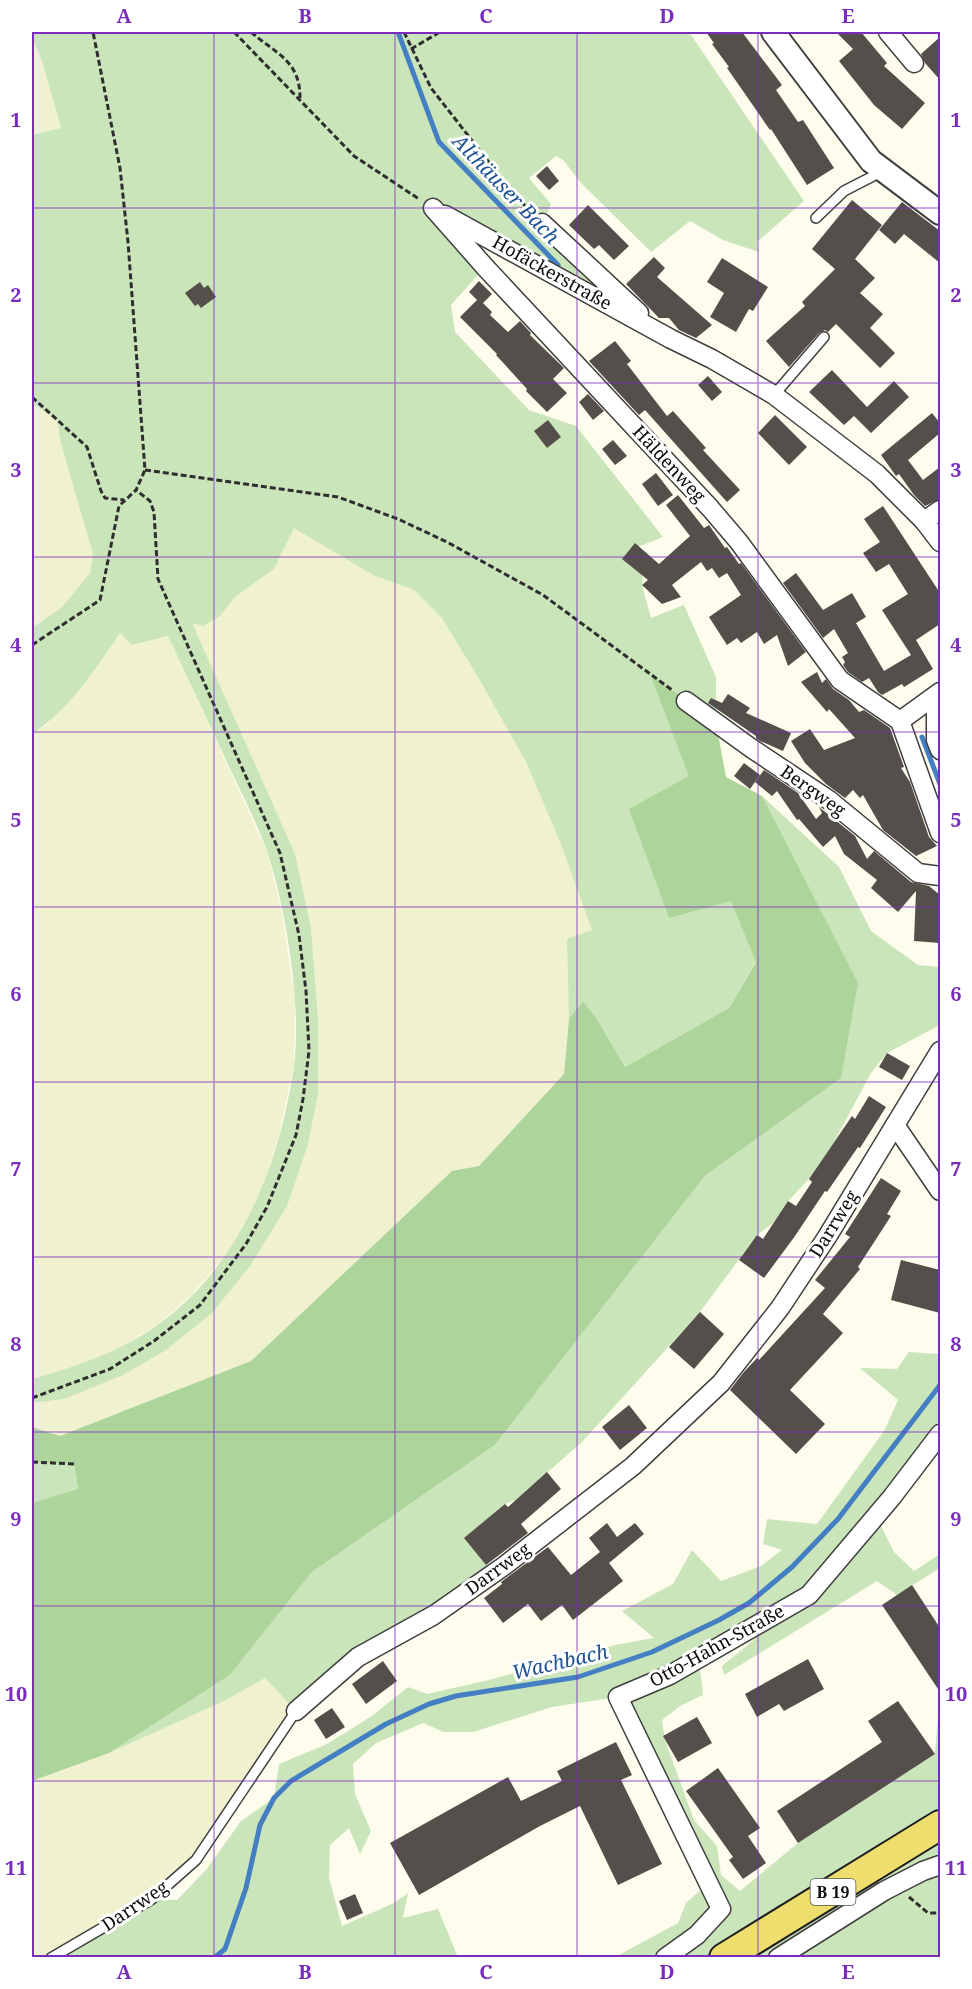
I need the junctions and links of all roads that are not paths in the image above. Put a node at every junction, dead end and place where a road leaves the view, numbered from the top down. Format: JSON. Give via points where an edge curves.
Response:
{"nodes":[{"id":1,"x":773,"y":32,"type":"edge"},
{"id":2,"x":888,"y":32,"type":"edge"},
{"id":3,"x":914,"y":63,"type":"dead end"},
{"id":4,"x":883,"y":170,"type":"junction"},
{"id":5,"x":433,"y":208,"type":"joint"},
{"id":6,"x":940,"y":213,"type":"edge"},
{"id":7,"x":816,"y":218,"type":"dead end"},
{"id":8,"x":542,"y":223,"type":"road end"},
{"id":9,"x":824,"y":337,"type":"dead end"},
{"id":10,"x":671,"y":339,"type":"junction"},
{"id":11,"x":774,"y":396,"type":"junction"},
{"id":12,"x":940,"y":510,"type":"edge"},
{"id":13,"x":924,"y":521,"type":"junction"},
{"id":14,"x":940,"y":542,"type":"edge"},
{"id":15,"x":938,"y":695,"type":"edge"},
{"id":16,"x":686,"y":701,"type":"road end"},
{"id":17,"x":900,"y":721,"type":"junction"},
{"id":18,"x":940,"y":750,"type":"edge"},
{"id":19,"x":940,"y":833,"type":"edge"},
{"id":20,"x":940,"y":876,"type":"edge"},
{"id":21,"x":940,"y":1051,"type":"edge"},
{"id":22,"x":895,"y":1125,"type":"junction"},
{"id":23,"x":940,"y":1191,"type":"edge"},
{"id":24,"x":940,"y":1434,"type":"edge"},
{"id":25,"x":296,"y":1711,"type":"joint"},
{"id":26,"x":940,"y":1826,"type":"edge"},
{"id":27,"x":940,"y":1865,"type":"edge"},
{"id":28,"x":51,"y":1958,"type":"edge"},
{"id":29,"x":665,"y":1958,"type":"edge"},
{"id":30,"x":724,"y":1958,"type":"edge"},
{"id":31,"x":778,"y":1958,"type":"edge"}],
"edges":[{"from":1,"to":4,"type":"street","via":[[871,161]]},
{"from":2,"to":3,"type":"street"},
{"from":4,"to":6,"type":"street"},
{"from":4,"to":7,"type":"lane","via":[[844,191]]},
{"from":5,"to":10,"type":"street","name":"Hofäckerstraße"},
{"from":5,"to":17,"type":"street","name":"Häldenweg","via":[[710,508],[840,680]]},
{"from":8,"to":10,"type":"street","name":"Hofäckerstraße"},
{"from":9,"to":11,"type":"lane"},
{"from":10,"to":11,"type":"street","name":"Hofäckerstraße"},
{"from":11,"to":13,"type":"street","name":"Hofäckerstraße","via":[[877,474]]},
{"from":12,"to":13,"type":"street"},
{"from":13,"to":14,"type":"street","name":"Hofäckerstraße"},
{"from":15,"to":17,"type":"street"},
{"from":15,"to":18,"type":"street","via":[[936,741]]},
{"from":16,"to":20,"type":"street","name":"Bergweg","via":[[829,800],[918,873]]},
{"from":17,"to":19,"type":"street"},
{"from":21,"to":22,"type":"street","name":"Darrweg"},
{"from":22,"to":23,"type":"street"},
{"from":22,"to":25,"type":"street","name":"Darrweg","via":[[780,1308],[721,1383],[633,1466],[514,1559],[434,1615],[358,1657]]},
{"from":24,"to":29,"type":"street","name":"Otto-Hahn-Straße","via":[[809,1595],[670,1675],[618,1697],[720,1909],[697,1935]]},
{"from":25,"to":28,"type":"lane","name":"Darrweg","via":[[196,1860],[152,1899]]},
{"from":26,"to":30,"type":"main road","number":"B 19"},
{"from":27,"to":31,"type":"street","via":[[884,1891]]}]}
